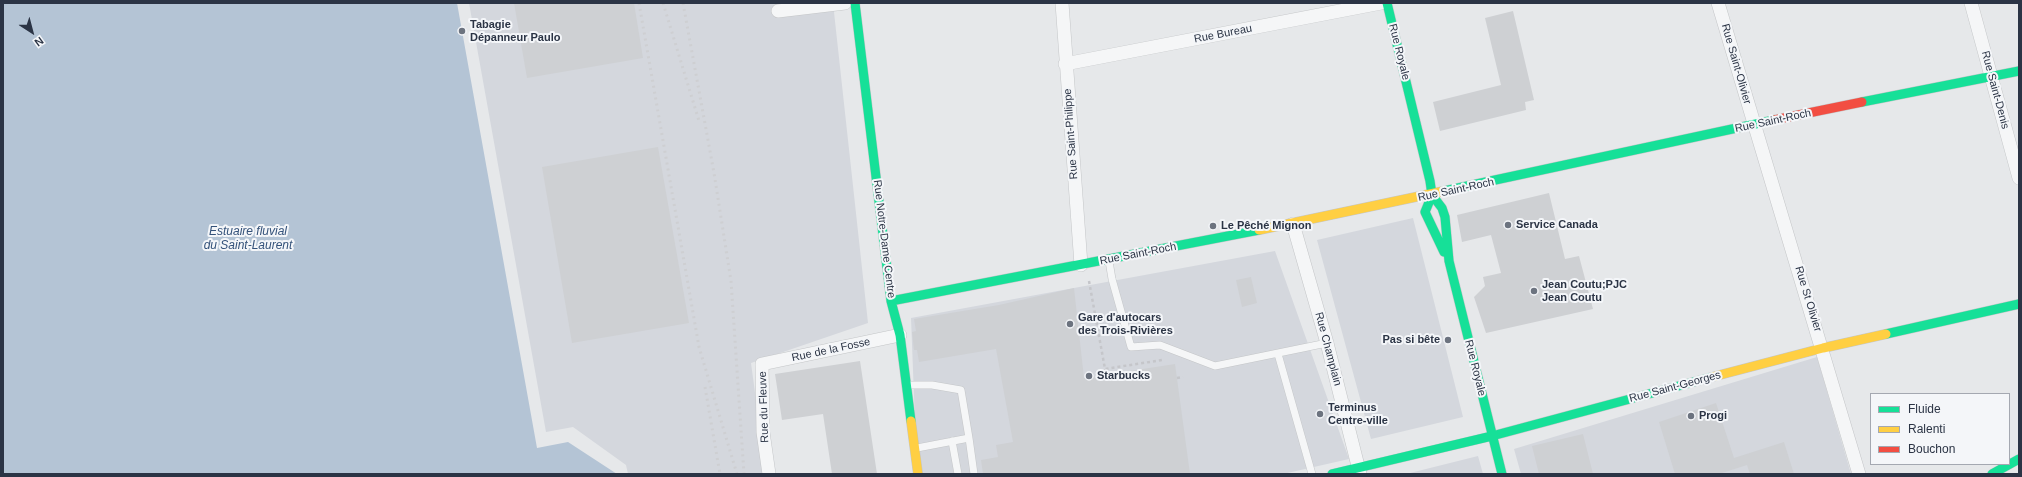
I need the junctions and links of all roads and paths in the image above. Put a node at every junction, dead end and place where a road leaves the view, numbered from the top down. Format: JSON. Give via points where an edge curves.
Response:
{"nodes":[{"id":1,"x":850,"y":3,"type":"edge"},
{"id":2,"x":868,"y":3,"type":"edge"},
{"id":3,"x":1062,"y":3,"type":"edge"},
{"id":4,"x":1381,"y":3,"type":"edge"},
{"id":5,"x":1387,"y":3,"type":"edge"},
{"id":6,"x":1718,"y":3,"type":"edge"},
{"id":7,"x":1971,"y":3,"type":"edge"},
{"id":8,"x":778,"y":11,"type":"dead end"},
{"id":9,"x":1065,"y":64,"type":"junction"},
{"id":10,"x":2019,"y":71,"type":"edge"},
{"id":11,"x":1992,"y":77,"type":"junction"},
{"id":12,"x":1754,"y":124,"type":"junction"},
{"id":13,"x":2019,"y":178,"type":"edge"},
{"id":14,"x":1432,"y":195,"type":"junction"},
{"id":15,"x":1293,"y":224,"type":"junction"},
{"id":16,"x":1109,"y":260,"type":"junction"},
{"id":17,"x":1449,"y":261,"type":"junction"},
{"id":18,"x":1081,"y":265,"type":"junction"},
{"id":19,"x":1090,"y":280,"type":"dead end"},
{"id":20,"x":892,"y":301,"type":"junction"},
{"id":21,"x":2019,"y":304,"type":"edge"},
{"id":22,"x":900,"y":335,"type":"junction"},
{"id":23,"x":1327,"y":343,"type":"junction"},
{"id":24,"x":1823,"y":348,"type":"junction"},
{"id":25,"x":1278,"y":354,"type":"junction"},
{"id":26,"x":1162,"y":360,"type":"dead end"},
{"id":27,"x":762,"y":364,"type":"joint"},
{"id":28,"x":1105,"y":369,"type":"junction"},
{"id":29,"x":1106,"y":374,"type":"dead end"},
{"id":30,"x":1183,"y":377,"type":"dead end"},
{"id":31,"x":1177,"y":378,"type":"dead end"},
{"id":32,"x":906,"y":385,"type":"junction"},
{"id":33,"x":1492,"y":436,"type":"junction"},
{"id":34,"x":969,"y":438,"type":"junction"},
{"id":35,"x":952,"y":441,"type":"junction"},
{"id":36,"x":914,"y":448,"type":"junction"},
{"id":37,"x":2019,"y":459,"type":"edge"},
{"id":38,"x":2010,"y":464,"type":"edge"},
{"id":39,"x":2008,"y":465,"type":"edge"},
{"id":40,"x":1359,"y":471,"type":"edge"},
{"id":41,"x":769,"y":474,"type":"edge"},
{"id":42,"x":918,"y":474,"type":"edge"},
{"id":43,"x":958,"y":474,"type":"edge"},
{"id":44,"x":974,"y":474,"type":"edge"},
{"id":45,"x":1312,"y":474,"type":"edge"},
{"id":46,"x":1332,"y":474,"type":"edge"},
{"id":47,"x":1502,"y":474,"type":"edge"},
{"id":48,"x":1859,"y":474,"type":"edge"},
{"id":49,"x":1992,"y":474,"type":"edge"}],
"edges":[{"from":1,"to":2,"type":"street"},
{"from":1,"to":8,"type":"street"},
{"from":1,"to":20,"type":"street","name":"Rue Notre-Dame Centre"},
{"from":3,"to":9,"type":"street","name":"Rue Saint-Philippe"},
{"from":4,"to":9,"type":"street","name":"Rue Bureau"},
{"from":5,"to":14,"type":"street","name":"Rue Royale"},
{"from":6,"to":12,"type":"street","name":"Rue Saint-Olivier"},
{"from":7,"to":11,"type":"street","name":"Rue Saint-Denis"},
{"from":9,"to":18,"type":"street","name":"Rue Saint-Philippe"},
{"from":10,"to":11,"type":"street","name":"Rue Saint-Roch"},
{"from":11,"to":12,"type":"street","name":"Rue Saint-Roch"},
{"from":11,"to":13,"type":"street","name":"Rue Saint-Denis"},
{"from":12,"to":14,"type":"street","name":"Rue Saint-Roch"},
{"from":12,"to":24,"type":"street","name":"Rue St Olivier"},
{"from":14,"to":15,"type":"street","name":"Rue Saint-Roch"},
{"from":14,"to":17,"type":"street","name":"Rue Royale","via":[[1442,208]]},
{"from":14,"to":17,"type":"street","name":"Rue Royale","via":[[1426,216]]},
{"from":15,"to":16,"type":"street","name":"Rue Saint-Roch"},
{"from":15,"to":23,"type":"street","name":"Rue Champlain"},
{"from":16,"to":18,"type":"street","name":"Rue Saint-Roch"},
{"from":16,"to":25,"type":"lane","via":[[1131,347],[1160,345],[1215,366]]},
{"from":17,"to":33,"type":"street","name":"Rue Royale"},
{"from":18,"to":20,"type":"street","name":"Rue Saint-Roch"},
{"from":19,"to":28,"type":"path"},
{"from":20,"to":22,"type":"street","name":"Rue Notre-Dame Centre"},
{"from":21,"to":24,"type":"street","name":"Rue Saint-Georges"},
{"from":22,"to":27,"type":"street","name":"Rue de la Fosse"},
{"from":22,"to":32,"type":"street","name":"Rue Notre-Dame Centre"},
{"from":23,"to":25,"type":"lane"},
{"from":23,"to":40,"type":"street","name":"Rue Champlain"},
{"from":24,"to":33,"type":"street","name":"Rue Saint-Georges"},
{"from":24,"to":48,"type":"street","name":"Rue St Olivier"},
{"from":25,"to":45,"type":"lane"},
{"from":26,"to":28,"type":"path"},
{"from":27,"to":41,"type":"street","name":"Rue du Fleuve","via":[[763,432]]},
{"from":28,"to":29,"type":"path"},
{"from":30,"to":31,"type":"path"},
{"from":32,"to":34,"type":"lane","via":[[932,385],[961,390]]},
{"from":32,"to":36,"type":"street","name":"Rue Notre-Dame Centre"},
{"from":33,"to":40,"type":"street","name":"Rue Saint-Georges"},
{"from":33,"to":47,"type":"street","name":"Rue Royale"},
{"from":34,"to":35,"type":"lane"},
{"from":34,"to":44,"type":"lane"},
{"from":35,"to":36,"type":"lane"},
{"from":35,"to":43,"type":"lane"},
{"from":36,"to":42,"type":"street","name":"Rue Notre-Dame Centre"},
{"from":37,"to":38,"type":"street"},
{"from":39,"to":49,"type":"street"},
{"from":40,"to":46,"type":"street","name":"Rue Saint-Georges"}]}
